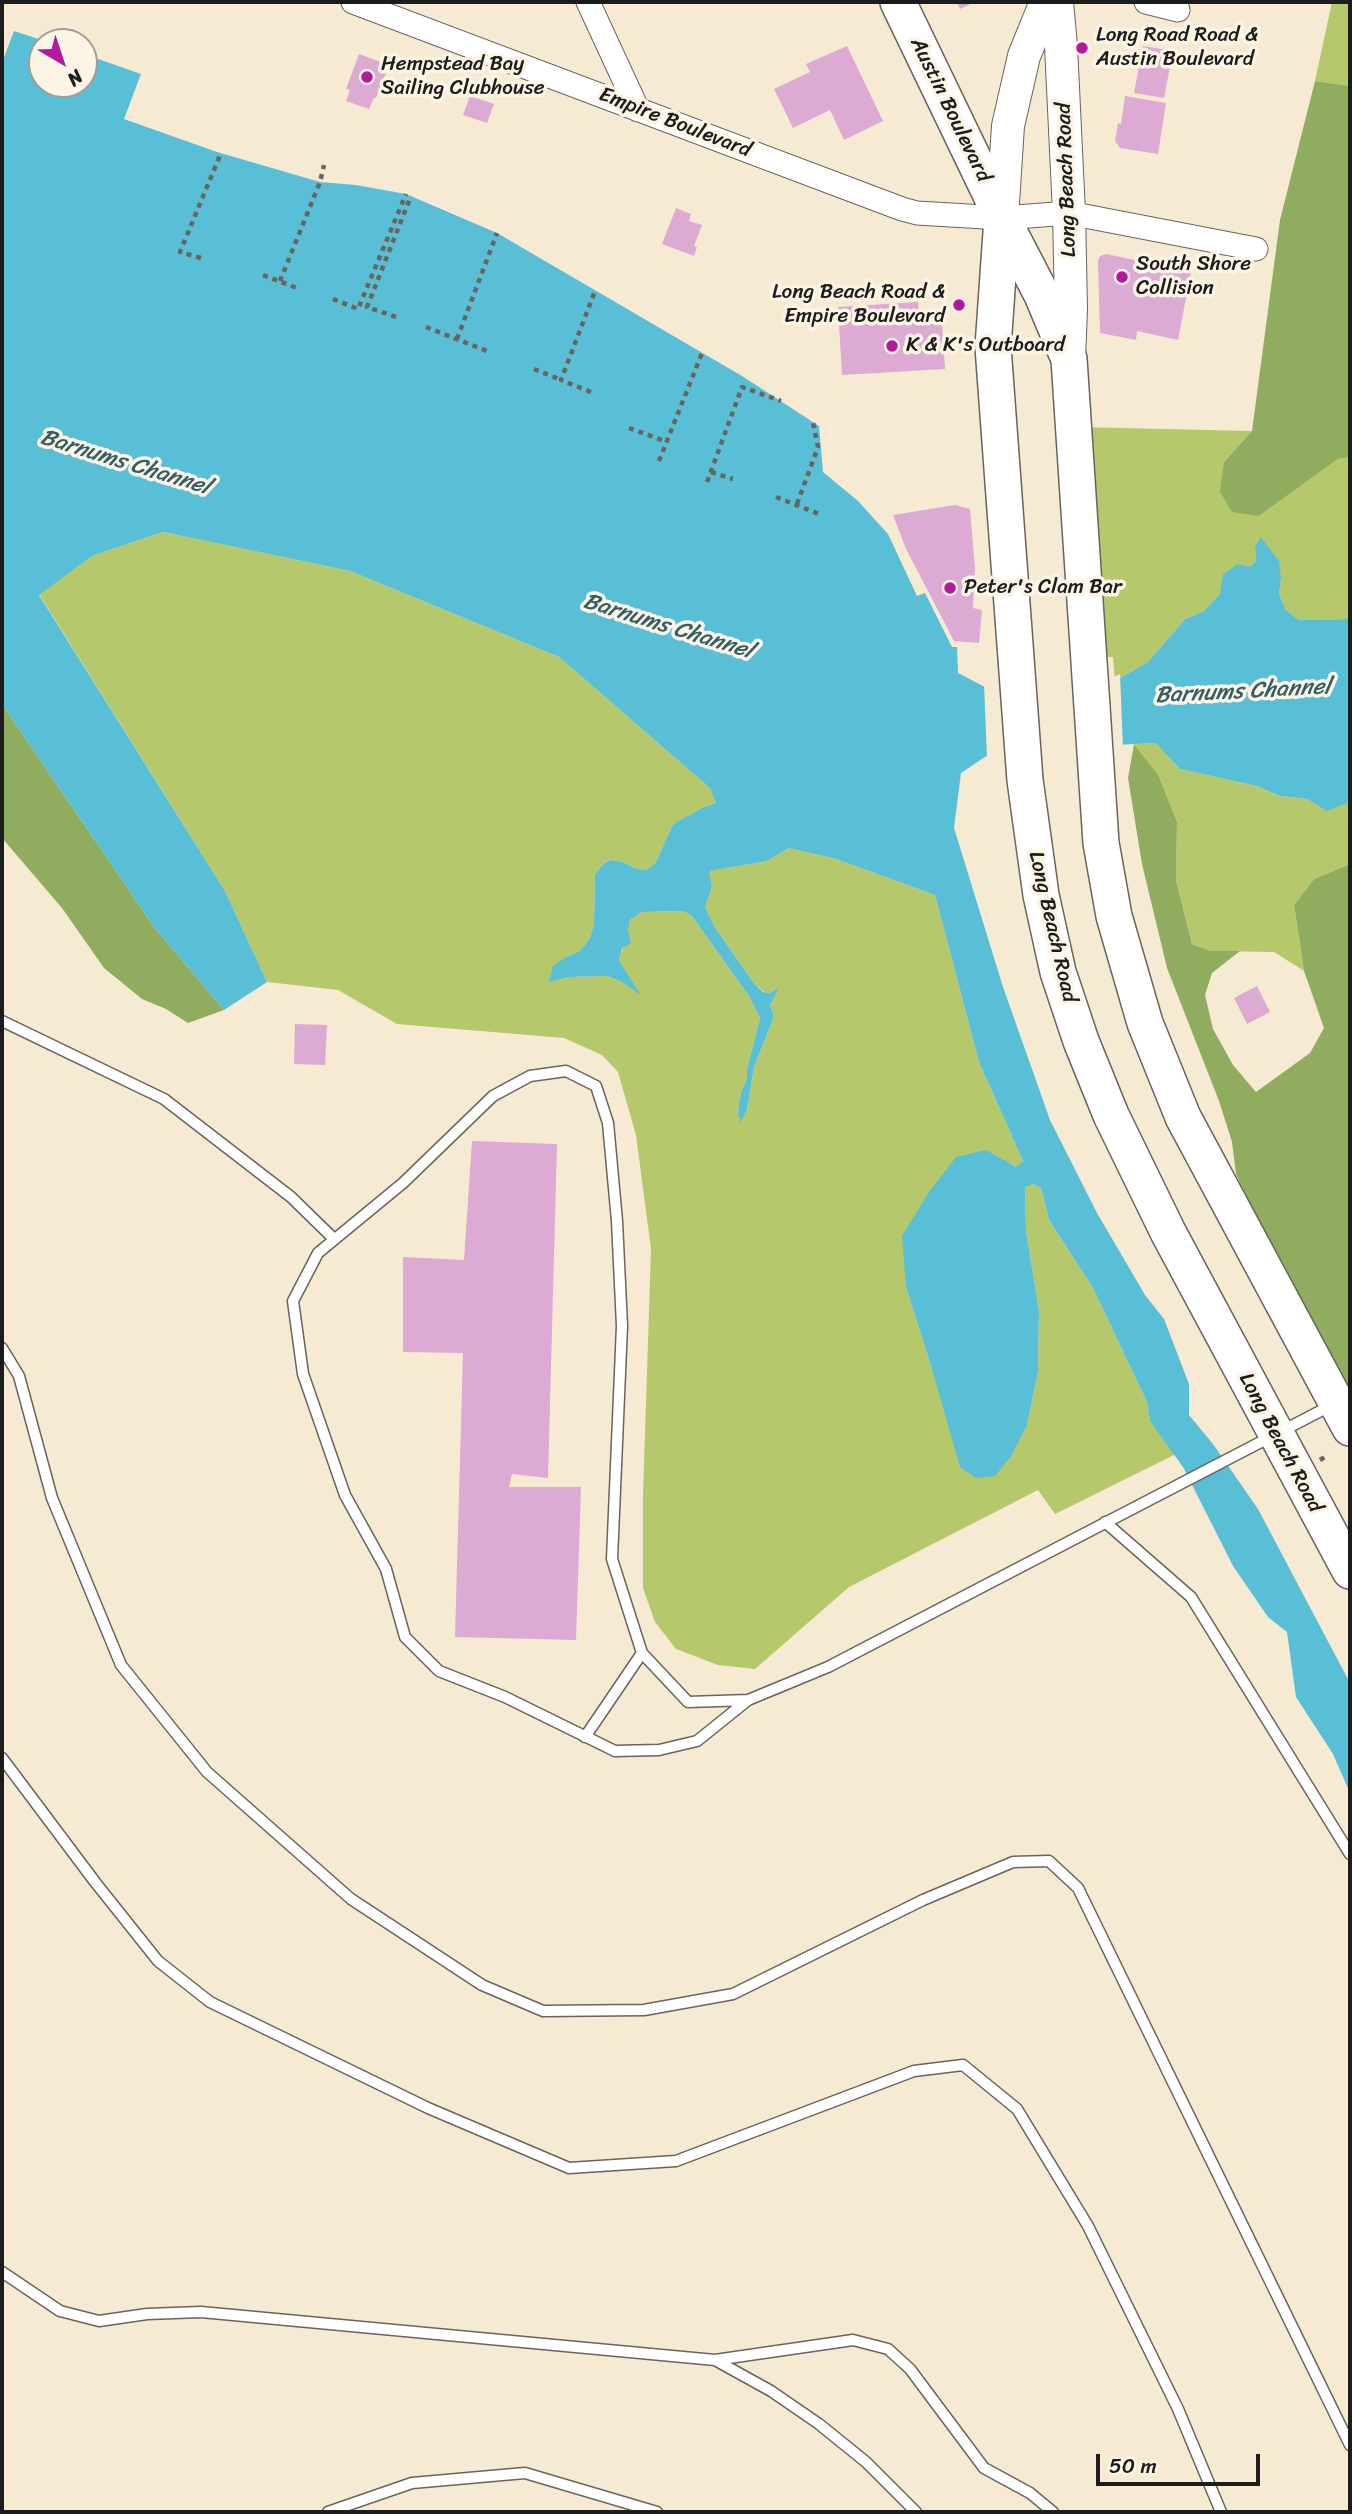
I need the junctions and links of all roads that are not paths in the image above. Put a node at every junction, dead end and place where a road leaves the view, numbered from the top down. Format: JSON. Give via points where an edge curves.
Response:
{"nodes":[{"id":1,"x":353,"y":2,"type":"edge"},
{"id":2,"x":588,"y":2,"type":"edge"},
{"id":3,"x":898,"y":2,"type":"edge"},
{"id":4,"x":1046,"y":2,"type":"edge"},
{"id":5,"x":1057,"y":2,"type":"edge"},
{"id":6,"x":1146,"y":2,"type":"edge"},
{"id":7,"x":1178,"y":9,"type":"dead end"},
{"id":8,"x":638,"y":110,"type":"junction"},
{"id":9,"x":1069,"y":213,"type":"junction"},
{"id":10,"x":1002,"y":218,"type":"junction"},
{"id":11,"x":1256,"y":248,"type":"dead end"},
{"id":12,"x":1069,"y":359,"type":"junction"},
{"id":13,"x":2,"y":1021,"type":"edge"},
{"id":14,"x":334,"y":1239,"type":"junction"},
{"id":15,"x":2,"y":1348,"type":"edge"},
{"id":16,"x":1343,"y":1415,"type":"edge"},
{"id":17,"x":1276,"y":1436,"type":"junction"},
{"id":18,"x":1105,"y":1522,"type":"junction"},
{"id":19,"x":1350,"y":1571,"type":"edge"},
{"id":20,"x":642,"y":1653,"type":"junction"},
{"id":21,"x":748,"y":1700,"type":"junction"},
{"id":22,"x":585,"y":1737,"type":"junction"},
{"id":23,"x":2,"y":1758,"type":"edge"},
{"id":24,"x":1350,"y":1854,"type":"edge"},
{"id":25,"x":2,"y":2272,"type":"edge"},
{"id":26,"x":715,"y":2360,"type":"junction"},
{"id":27,"x":1350,"y":2445,"type":"edge"},
{"id":28,"x":328,"y":2512,"type":"edge"},
{"id":29,"x":657,"y":2512,"type":"edge"},
{"id":30,"x":916,"y":2512,"type":"edge"},
{"id":31,"x":1053,"y":2512,"type":"edge"},
{"id":32,"x":1221,"y":2512,"type":"edge"}],
"edges":[{"from":1,"to":8,"type":"street","name":"Empire Boulevard"},
{"from":2,"to":8,"type":"street"},
{"from":3,"to":10,"type":"main road","name":"Austin Boulevard"},
{"from":4,"to":10,"type":"main road","name":"Long Beach Road","via":[[1024,56],[1008,126]]},
{"from":5,"to":9,"type":"main road","name":"Long Beach Road"},
{"from":6,"to":7,"type":"street"},
{"from":8,"to":10,"type":"street","name":"Empire Boulevard","via":[[902,209]]},
{"from":9,"to":10,"type":"street","name":"Empire Boulevard"},
{"from":9,"to":11,"type":"street","name":"Empire Boulevard"},
{"from":9,"to":12,"type":"main road","name":"Long Beach Road"},
{"from":10,"to":12,"type":"main road","name":"Long Beach Road"},
{"from":10,"to":17,"type":"main road","name":"Long Beach Road","via":[[993,346],[1025,780],[1041,895],[1058,972],[1111,1115]]},
{"from":12,"to":16,"type":"main road","name":"Long Beach Road","via":[[1101,843],[1114,916],[1145,1023],[1183,1117]]},
{"from":13,"to":14,"type":"lane","via":[[164,1099],[290,1197]]},
{"from":14,"to":20,"type":"lane","via":[[403,1183],[493,1096],[530,1076],[566,1071],[596,1086],[608,1123],[622,1326],[612,1559]]},
{"from":14,"to":22,"type":"lane","via":[[317,1253],[293,1301],[303,1374],[345,1495],[386,1569],[405,1637],[439,1671]]},
{"from":15,"to":27,"type":"lane","via":[[19,1376],[52,1498],[121,1665],[207,1772],[351,1899],[482,1985],[543,2011],[644,2010],[733,1994],[923,1900],[1013,1862],[1049,1861],[1078,1888]]},
{"from":16,"to":17,"type":"lane"},
{"from":17,"to":18,"type":"lane"},
{"from":17,"to":19,"type":"main road","name":"Long Beach Road"},
{"from":18,"to":21,"type":"lane","via":[[828,1667]]},
{"from":18,"to":24,"type":"lane","via":[[1191,1597]]},
{"from":20,"to":21,"type":"lane","via":[[688,1702]]},
{"from":20,"to":22,"type":"lane"},
{"from":21,"to":22,"type":"lane","via":[[697,1741],[659,1750],[615,1751]]},
{"from":23,"to":32,"type":"lane","via":[[158,1961],[210,2002],[428,2108],[569,2168],[676,2161],[914,2071],[963,2065],[1017,2109],[1088,2226],[1178,2409]]},
{"from":25,"to":26,"type":"lane","via":[[60,2311],[99,2321],[201,2312]]},
{"from":26,"to":30,"type":"lane","via":[[819,2424]]},
{"from":26,"to":31,"type":"lane","via":[[853,2340],[888,2349],[910,2369],[984,2468],[1030,2493]]},
{"from":28,"to":29,"type":"lane","via":[[412,2483],[525,2473]]}]}
